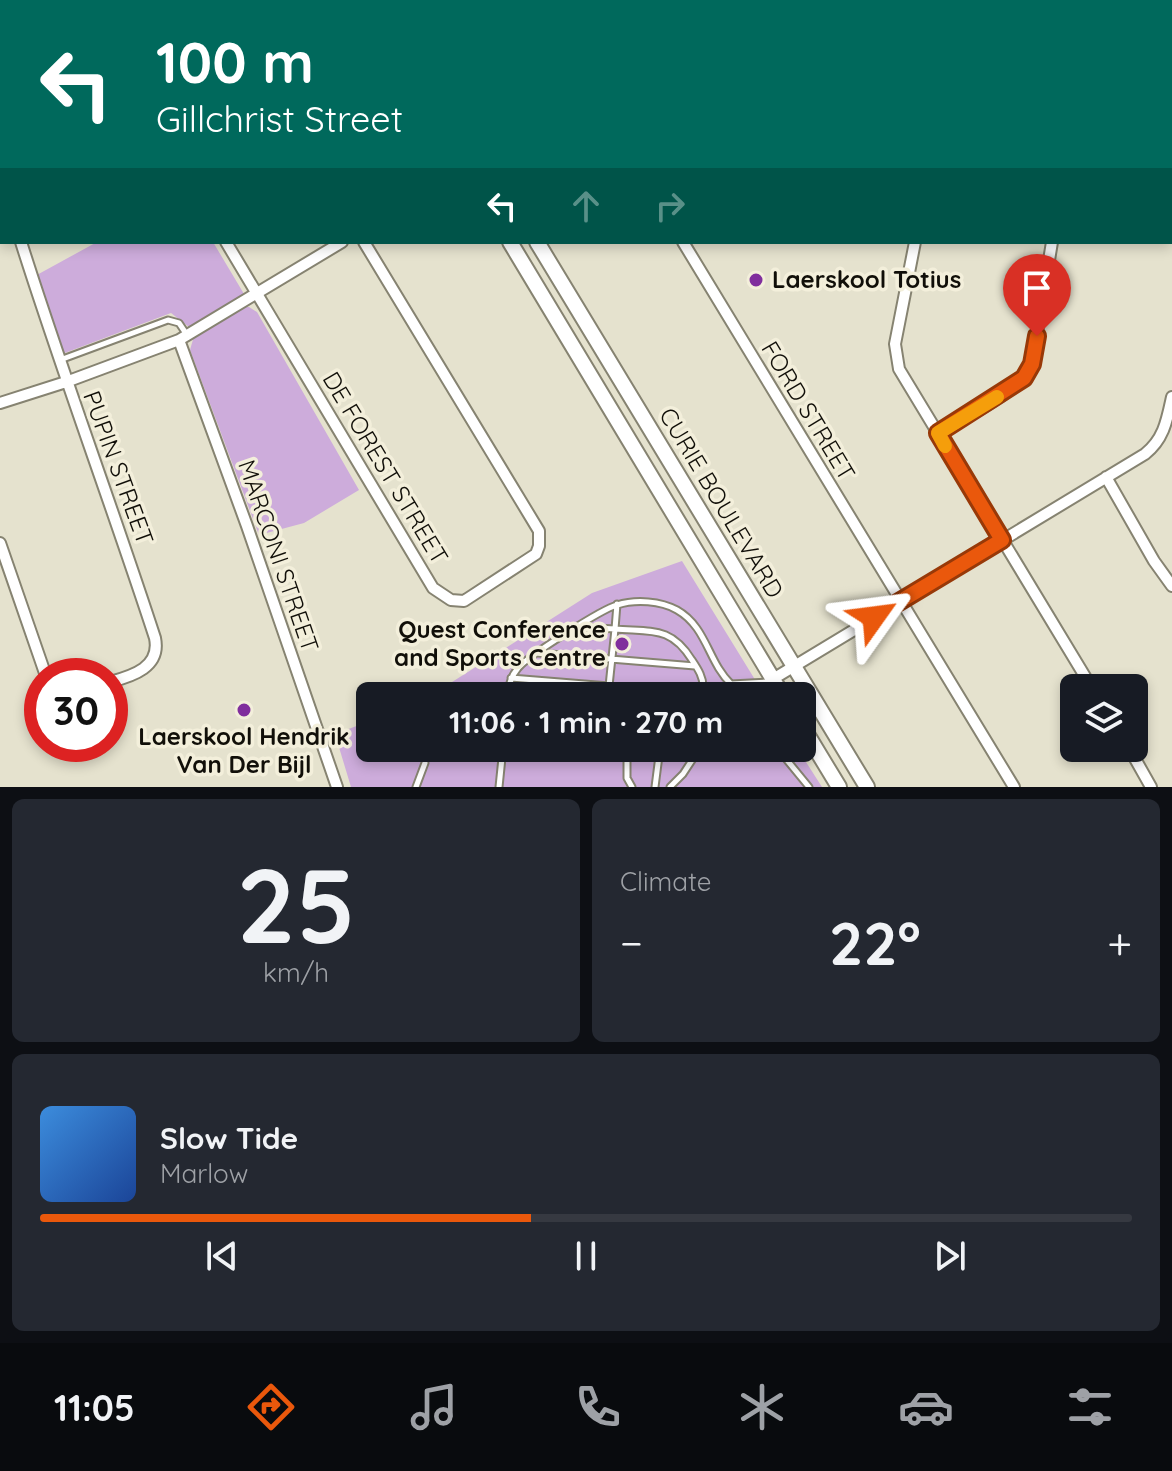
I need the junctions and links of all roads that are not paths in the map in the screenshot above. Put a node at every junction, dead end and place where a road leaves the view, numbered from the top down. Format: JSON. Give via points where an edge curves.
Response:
{"nodes":[{"id":1,"x":22,"y":244,"type":"edge"},
{"id":2,"x":227,"y":244,"type":"edge"},
{"id":3,"x":339,"y":244,"type":"edge"},
{"id":4,"x":365,"y":244,"type":"edge"},
{"id":5,"x":511,"y":244,"type":"edge"},
{"id":6,"x":538,"y":244,"type":"edge"},
{"id":7,"x":684,"y":244,"type":"edge"},
{"id":8,"x":915,"y":244,"type":"edge"},
{"id":9,"x":1052,"y":244,"type":"edge"},
{"id":10,"x":258,"y":293,"type":"junction"},
{"id":11,"x":581,"y":314,"type":"junction"},
{"id":12,"x":561,"y":328,"type":"junction"},
{"id":13,"x":183,"y":337,"type":"junction"},
{"id":14,"x":59,"y":361,"type":"junction"},
{"id":15,"x":66,"y":382,"type":"junction"},
{"id":16,"x":1172,"y":397,"type":"edge"},
{"id":17,"x":0,"y":403,"type":"edge"},
{"id":18,"x":938,"y":433,"type":"junction"},
{"id":19,"x":1106,"y":477,"type":"junction"},
{"id":20,"x":1002,"y":540,"type":"junction"},
{"id":21,"x":0,"y":543,"type":"edge"},
{"id":22,"x":721,"y":546,"type":"junction"},
{"id":23,"x":701,"y":559,"type":"junction"},
{"id":24,"x":1172,"y":586,"type":"edge"},
{"id":25,"x":901,"y":600,"type":"junction"},
{"id":26,"x":617,"y":604,"type":"junction"},
{"id":27,"x":579,"y":627,"type":"junction"},
{"id":28,"x":615,"y":629,"type":"junction"},
{"id":29,"x":538,"y":653,"type":"junction"},
{"id":30,"x":40,"y":658,"type":"edge"},
{"id":31,"x":611,"y":660,"type":"junction"},
{"id":32,"x":696,"y":666,"type":"junction"},
{"id":33,"x":794,"y":666,"type":"junction"},
{"id":34,"x":1083,"y":674,"type":"edge"},
{"id":35,"x":128,"y":675,"type":"edge"},
{"id":36,"x":511,"y":678,"type":"junction"},
{"id":37,"x":770,"y":680,"type":"junction"},
{"id":38,"x":510,"y":682,"type":"edge"},
{"id":39,"x":560,"y":682,"type":"edge"},
{"id":40,"x":609,"y":682,"type":"edge"},
{"id":41,"x":702,"y":682,"type":"edge"},
{"id":42,"x":766,"y":682,"type":"edge"},
{"id":43,"x":816,"y":749,"type":"edge"},
{"id":44,"x":502,"y":762,"type":"edge"},
{"id":45,"x":627,"y":762,"type":"edge"},
{"id":46,"x":658,"y":762,"type":"edge"},
{"id":47,"x":691,"y":762,"type":"edge"},
{"id":48,"x":788,"y":762,"type":"edge"},
{"id":49,"x":1137,"y":762,"type":"edge"},
{"id":50,"x":425,"y":763,"type":"dead end"},
{"id":51,"x":337,"y":787,"type":"edge"},
{"id":52,"x":416,"y":787,"type":"edge"},
{"id":53,"x":499,"y":787,"type":"edge"},
{"id":54,"x":632,"y":787,"type":"edge"},
{"id":55,"x":655,"y":787,"type":"edge"},
{"id":56,"x":670,"y":787,"type":"edge"},
{"id":57,"x":809,"y":787,"type":"edge"},
{"id":58,"x":839,"y":787,"type":"edge"},
{"id":59,"x":867,"y":787,"type":"edge"},
{"id":60,"x":1014,"y":787,"type":"edge"},
{"id":61,"x":1151,"y":787,"type":"edge"}],
"edges":[{"from":1,"to":14,"type":"street","name":"PUPIN STREET"},
{"from":2,"to":10,"type":"street","name":"DE FOREST STREET"},
{"from":3,"to":10,"type":"street"},
{"from":4,"to":10,"type":"street","name":"DE FOREST STREET","via":[[539,531],[536,554],[469,599],[451,600],[433,588]]},
{"from":5,"to":12,"type":"street","name":"CURIE BOULEVARD"},
{"from":6,"to":11,"type":"street","name":"CURIE BOULEVARD"},
{"from":7,"to":25,"type":"street","name":"FORD STREET"},
{"from":8,"to":18,"type":"street","via":[[895,355]]},
{"from":9,"to":18,"type":"street","via":[[1027,374]]},
{"from":10,"to":13,"type":"street"},
{"from":11,"to":12,"type":"street"},
{"from":11,"to":22,"type":"street","name":"CURIE BOULEVARD"},
{"from":12,"to":23,"type":"street","name":"CURIE BOULEVARD"},
{"from":13,"to":14,"type":"lane","via":[[179,323],[168,320]]},
{"from":13,"to":15,"type":"street"},
{"from":13,"to":51,"type":"street","name":"MARCONI STREET"},
{"from":14,"to":15,"type":"street","name":"PUPIN STREET"},
{"from":15,"to":17,"type":"street"},
{"from":15,"to":35,"type":"street","name":"PUPIN STREET","via":[[157,648],[145,668]]},
{"from":16,"to":19,"type":"street","via":[[1159,441]]},
{"from":18,"to":20,"type":"street"},
{"from":19,"to":20,"type":"street"},
{"from":19,"to":24,"type":"street"},
{"from":20,"to":25,"type":"street"},
{"from":20,"to":34,"type":"street"},
{"from":21,"to":30,"type":"street"},
{"from":22,"to":23,"type":"street"},
{"from":22,"to":33,"type":"street","name":"CURIE BOULEVARD"},
{"from":23,"to":37,"type":"street","name":"CURIE BOULEVARD"},
{"from":25,"to":33,"type":"street"},
{"from":25,"to":60,"type":"street","name":"FORD STREET"},
{"from":26,"to":27,"type":"lane"},
{"from":26,"to":28,"type":"lane"},
{"from":26,"to":37,"type":"lane","via":[[647,602],[675,609],[693,621],[728,681],[735,685]]},
{"from":27,"to":28,"type":"lane"},
{"from":27,"to":29,"type":"lane"},
{"from":28,"to":31,"type":"lane"},
{"from":28,"to":32,"type":"lane","via":[[671,637]]},
{"from":29,"to":31,"type":"lane"},
{"from":29,"to":36,"type":"lane"},
{"from":31,"to":32,"type":"lane"},
{"from":31,"to":40,"type":"lane"},
{"from":32,"to":41,"type":"lane"},
{"from":33,"to":37,"type":"street"},
{"from":33,"to":59,"type":"street","name":"CURIE BOULEVARD"},
{"from":36,"to":38,"type":"lane"},
{"from":36,"to":39,"type":"lane"},
{"from":37,"to":42,"type":"lane"},
{"from":43,"to":58,"type":"street"},
{"from":44,"to":53,"type":"lane"},
{"from":45,"to":54,"type":"lane"},
{"from":46,"to":55,"type":"lane"},
{"from":47,"to":56,"type":"lane"},
{"from":48,"to":57,"type":"lane"},
{"from":49,"to":61,"type":"street"},
{"from":50,"to":52,"type":"lane"}]}
